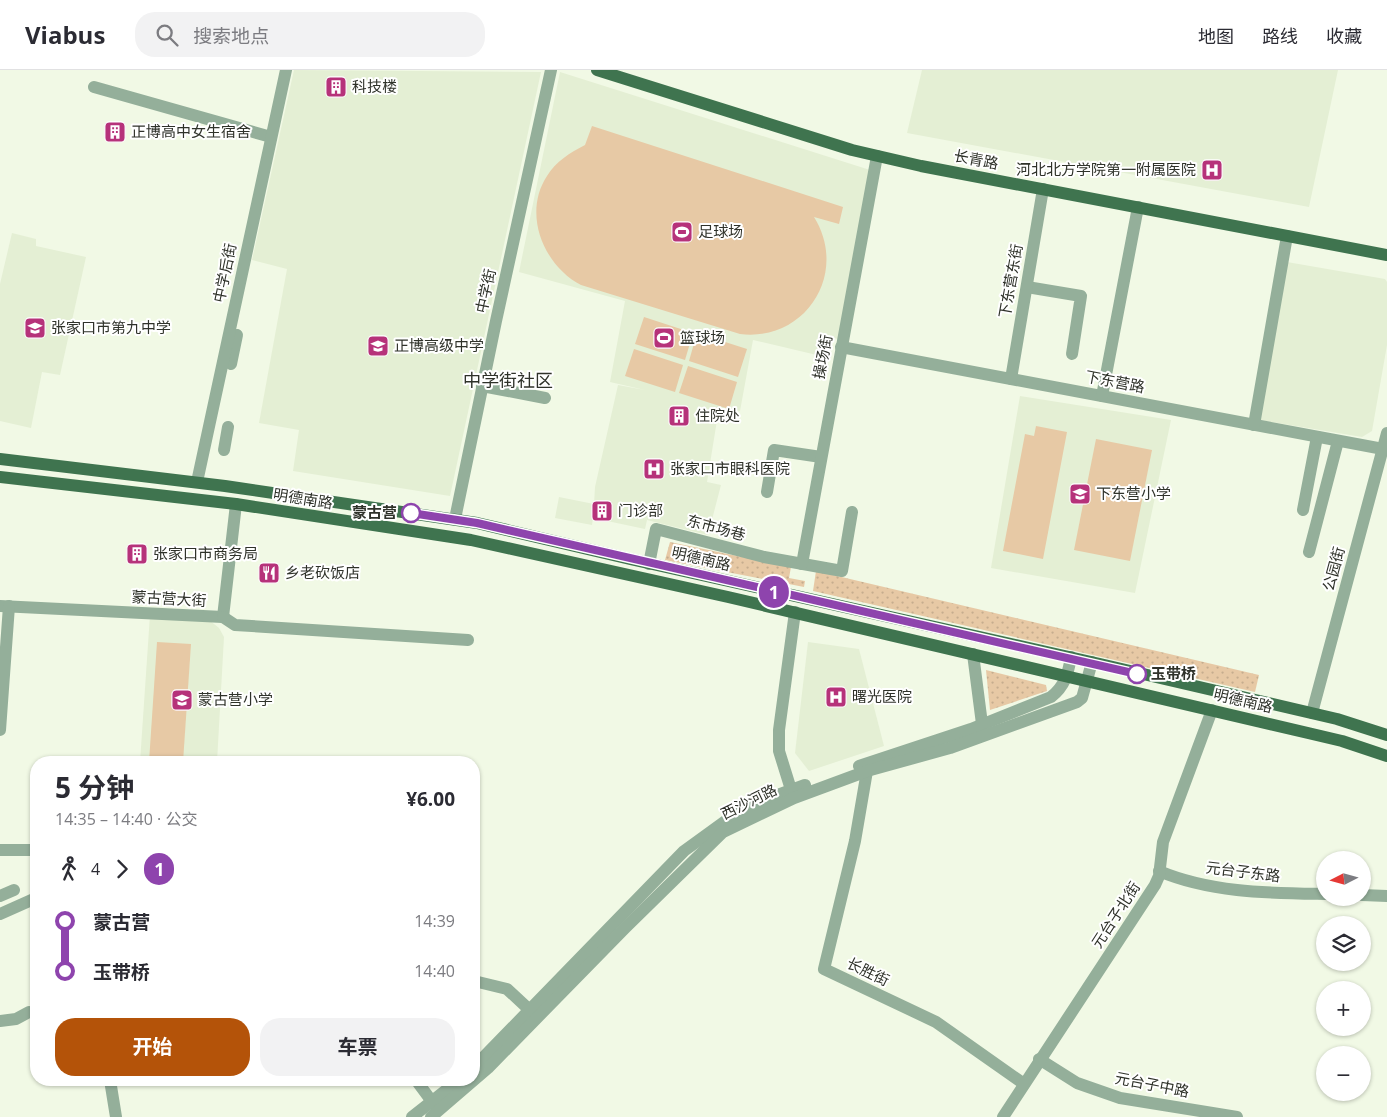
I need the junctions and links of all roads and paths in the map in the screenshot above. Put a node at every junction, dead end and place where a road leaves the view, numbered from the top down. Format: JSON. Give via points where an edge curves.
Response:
{"nodes":[{"id":1,"x":286,"y":70,"type":"edge"},
{"id":2,"x":551,"y":70,"type":"edge"},
{"id":3,"x":597,"y":70,"type":"edge"},
{"id":4,"x":94,"y":87,"type":"dead end"},
{"id":5,"x":271,"y":137,"type":"junction"},
{"id":6,"x":877,"y":156,"type":"junction"},
{"id":7,"x":1043,"y":189,"type":"junction"},
{"id":8,"x":1138,"y":207,"type":"junction"},
{"id":9,"x":1287,"y":236,"type":"junction"},
{"id":10,"x":1387,"y":255,"type":"edge"},
{"id":11,"x":1027,"y":287,"type":"junction"},
{"id":12,"x":246,"y":288,"type":"dead end"},
{"id":13,"x":235,"y":325,"type":"junction"},
{"id":14,"x":841,"y":348,"type":"junction"},
{"id":15,"x":1072,"y":354,"type":"dead end"},
{"id":16,"x":231,"y":364,"type":"dead end"},
{"id":17,"x":1011,"y":379,"type":"junction"},
{"id":18,"x":482,"y":386,"type":"junction"},
{"id":19,"x":1102,"y":396,"type":"junction"},
{"id":20,"x":545,"y":398,"type":"dead end"},
{"id":21,"x":1254,"y":425,"type":"junction"},
{"id":22,"x":207,"y":433,"type":"junction"},
{"id":23,"x":1387,"y":433,"type":"edge"},
{"id":24,"x":1316,"y":437,"type":"junction"},
{"id":25,"x":226,"y":438,"type":"dead end"},
{"id":26,"x":1338,"y":441,"type":"junction"},
{"id":27,"x":1383,"y":449,"type":"junction"},
{"id":28,"x":821,"y":457,"type":"junction"},
{"id":29,"x":0,"y":459,"type":"edge"},
{"id":30,"x":0,"y":477,"type":"edge"},
{"id":31,"x":196,"y":482,"type":"junction"},
{"id":32,"x":225,"y":486,"type":"junction"},
{"id":33,"x":767,"y":492,"type":"dead end"},
{"id":34,"x":230,"y":504,"type":"junction"},
{"id":35,"x":1303,"y":510,"type":"dead end"},
{"id":36,"x":852,"y":512,"type":"dead end"},
{"id":37,"x":455,"y":520,"type":"junction"},
{"id":38,"x":532,"y":536,"type":"junction"},
{"id":39,"x":1309,"y":552,"type":"dead end"},
{"id":40,"x":529,"y":553,"type":"junction"},
{"id":41,"x":649,"y":564,"type":"junction"},
{"id":42,"x":802,"y":564,"type":"junction"},
{"id":43,"x":5,"y":606,"type":"edge"},
{"id":44,"x":795,"y":612,"type":"junction"},
{"id":45,"x":223,"y":617,"type":"junction"},
{"id":46,"x":468,"y":640,"type":"dead end"},
{"id":47,"x":973,"y":654,"type":"junction"},
{"id":48,"x":1071,"y":657,"type":"junction"},
{"id":49,"x":1092,"y":662,"type":"junction"},
{"id":50,"x":1067,"y":677,"type":"junction"},
{"id":51,"x":1088,"y":682,"type":"junction"},
{"id":52,"x":1212,"y":710,"type":"junction"},
{"id":53,"x":1312,"y":713,"type":"junction"},
{"id":54,"x":982,"y":724,"type":"junction"},
{"id":55,"x":0,"y":730,"type":"edge"},
{"id":56,"x":1387,"y":735,"type":"edge"},
{"id":57,"x":1387,"y":756,"type":"edge"},
{"id":58,"x":866,"y":768,"type":"junction"},
{"id":59,"x":793,"y":794,"type":"junction"},
{"id":60,"x":0,"y":850,"type":"edge"},
{"id":61,"x":30,"y":850,"type":"edge"},
{"id":62,"x":1160,"y":871,"type":"junction"},
{"id":63,"x":14,"y":890,"type":"dead end"},
{"id":64,"x":1316,"y":893,"type":"edge"},
{"id":65,"x":1371,"y":895,"type":"edge"},
{"id":66,"x":0,"y":896,"type":"edge"},
{"id":67,"x":1387,"y":896,"type":"edge"},
{"id":68,"x":30,"y":901,"type":"edge"},
{"id":69,"x":0,"y":914,"type":"edge"},
{"id":70,"x":480,"y":982,"type":"edge"},
{"id":71,"x":30,"y":1013,"type":"edge"},
{"id":72,"x":534,"y":1013,"type":"junction"},
{"id":73,"x":3,"y":1016,"type":"edge"},
{"id":74,"x":1040,"y":1059,"type":"junction"},
{"id":75,"x":480,"y":1062,"type":"edge"},
{"id":76,"x":480,"y":1075,"type":"edge"},
{"id":77,"x":1024,"y":1084,"type":"junction"},
{"id":78,"x":111,"y":1086,"type":"edge"},
{"id":79,"x":421,"y":1086,"type":"edge"},
{"id":80,"x":452,"y":1086,"type":"edge"},
{"id":81,"x":467,"y":1086,"type":"edge"},
{"id":82,"x":433,"y":1102,"type":"junction"},
{"id":83,"x":116,"y":1117,"type":"edge"},
{"id":84,"x":412,"y":1117,"type":"edge"},
{"id":85,"x":431,"y":1117,"type":"edge"},
{"id":86,"x":1003,"y":1117,"type":"edge"},
{"id":87,"x":1237,"y":1117,"type":"edge"}],
"edges":[{"from":1,"to":5,"type":"street","name":"中学后街"},
{"from":2,"to":18,"type":"street","name":"中学街"},
{"from":3,"to":6,"type":"main road","name":"长青路"},
{"from":4,"to":5,"type":"street"},
{"from":5,"to":13,"type":"street","name":"中学后街"},
{"from":6,"to":7,"type":"main road","name":"长青路"},
{"from":6,"to":14,"type":"street","name":"操场街"},
{"from":7,"to":8,"type":"main road","name":"长青路"},
{"from":7,"to":11,"type":"street","name":"下东营东街"},
{"from":8,"to":9,"type":"main road","name":"长青路"},
{"from":8,"to":19,"type":"street"},
{"from":9,"to":10,"type":"main road","name":"长青路"},
{"from":9,"to":21,"type":"street"},
{"from":11,"to":15,"type":"street","via":[[1081,296]]},
{"from":11,"to":17,"type":"street","name":"下东营东街"},
{"from":12,"to":13,"type":"street"},
{"from":13,"to":16,"type":"street"},
{"from":13,"to":22,"type":"street","name":"中学后街"},
{"from":14,"to":17,"type":"street","name":"下东营路"},
{"from":14,"to":28,"type":"street","name":"操场街"},
{"from":17,"to":19,"type":"street","name":"下东营路"},
{"from":18,"to":20,"type":"street"},
{"from":18,"to":37,"type":"street","name":"中学街"},
{"from":19,"to":21,"type":"street","name":"下东营路"},
{"from":21,"to":24,"type":"street","name":"下东营路"},
{"from":22,"to":25,"type":"street"},
{"from":22,"to":31,"type":"street","name":"中学后街"},
{"from":23,"to":27,"type":"street","name":"公园街"},
{"from":24,"to":26,"type":"street","name":"下东营路"},
{"from":24,"to":35,"type":"street"},
{"from":26,"to":27,"type":"street","name":"下东营路"},
{"from":26,"to":39,"type":"street"},
{"from":27,"to":53,"type":"street","name":"公园街"},
{"from":28,"to":33,"type":"street","via":[[774,450]]},
{"from":28,"to":42,"type":"street","name":"操场街"},
{"from":29,"to":31,"type":"main road","name":"明德南路"},
{"from":30,"to":34,"type":"main road","name":"明德南路"},
{"from":31,"to":32,"type":"main road","name":"明德南路"},
{"from":32,"to":34,"type":"main road"},
{"from":32,"to":37,"type":"main road","name":"明德南路"},
{"from":34,"to":40,"type":"main road","name":"明德南路","via":[[471,540]]},
{"from":34,"to":45,"type":"street","name":"蒙古营大街"},
{"from":36,"to":42,"type":"street","via":[[842,571]]},
{"from":37,"to":38,"type":"main road","name":"明德南路"},
{"from":38,"to":40,"type":"main road"},
{"from":38,"to":41,"type":"main road","name":"明德南路"},
{"from":40,"to":44,"type":"main road","name":"明德南路"},
{"from":41,"to":42,"type":"street","name":"东市场巷","via":[[656,529]]},
{"from":41,"to":48,"type":"main road","name":"明德南路"},
{"from":43,"to":45,"type":"street","name":"蒙古营大街"},
{"from":43,"to":55,"type":"street"},
{"from":44,"to":47,"type":"main road","name":"明德南路"},
{"from":44,"to":59,"type":"street","via":[[779,730],[780,751]]},
{"from":45,"to":46,"type":"street","via":[[235,625]]},
{"from":47,"to":50,"type":"main road","name":"明德南路"},
{"from":47,"to":54,"type":"street"},
{"from":48,"to":49,"type":"main road","name":"明德南路"},
{"from":48,"to":50,"type":"street","name":"西沙河路"},
{"from":49,"to":51,"type":"street","name":"西沙河路"},
{"from":49,"to":53,"type":"main road","name":"明德南路"},
{"from":50,"to":51,"type":"main road","name":"明德南路"},
{"from":50,"to":54,"type":"street","name":"西沙河路","via":[[1060,690],[1051,697]]},
{"from":51,"to":52,"type":"main road","name":"明德南路"},
{"from":51,"to":58,"type":"street","name":"西沙河路","via":[[1077,702],[950,748]]},
{"from":52,"to":57,"type":"main road","name":"明德南路","via":[[1342,741]]},
{"from":52,"to":62,"type":"street","name":"元台子北街","via":[[1163,842]]},
{"from":53,"to":56,"type":"main road","name":"明德南路"},
{"from":54,"to":58,"type":"street","name":"西沙河路"},
{"from":58,"to":59,"type":"street","name":"西沙河路"},
{"from":58,"to":77,"type":"street","name":"长胜街","via":[[855,841],[824,969],[936,1022]]},
{"from":59,"to":72,"type":"street","name":"西沙河路","via":[[735,814],[684,851]]},
{"from":60,"to":61,"type":"street"},
{"from":62,"to":64,"type":"street","name":"元台子东路","via":[[1178,879],[1224,888]]},
{"from":62,"to":74,"type":"street","name":"元台子北街","via":[[1155,885]]},
{"from":63,"to":66,"type":"street"},
{"from":65,"to":67,"type":"street"},
{"from":68,"to":69,"type":"street"},
{"from":70,"to":72,"type":"street","via":[[507,989]]},
{"from":71,"to":73,"type":"street"},
{"from":72,"to":75,"type":"street","name":"西沙河路"},
{"from":72,"to":76,"type":"street","name":"西沙河路"},
{"from":74,"to":77,"type":"street","name":"元台子北街"},
{"from":74,"to":87,"type":"street","name":"元台子中路","via":[[1077,1083],[1120,1098]]},
{"from":77,"to":86,"type":"street","name":"元台子北街"},
{"from":78,"to":83,"type":"street"},
{"from":79,"to":82,"type":"street"},
{"from":80,"to":82,"type":"street"},
{"from":81,"to":85,"type":"street","name":"西沙河路"},
{"from":82,"to":84,"type":"street"}]}
